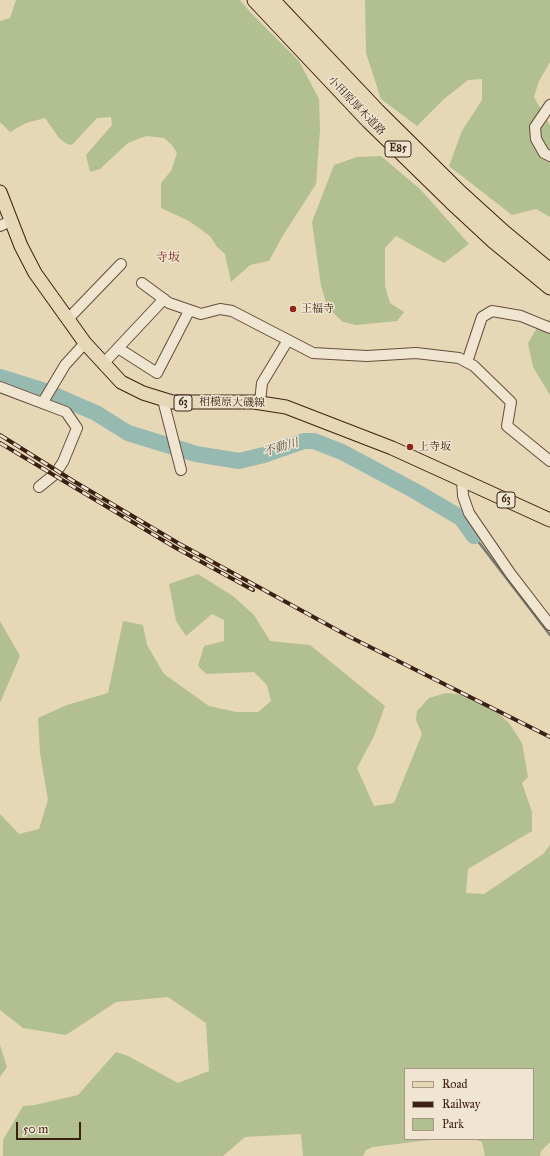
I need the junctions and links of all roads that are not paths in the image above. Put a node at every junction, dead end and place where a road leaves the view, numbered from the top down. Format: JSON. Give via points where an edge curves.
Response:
{"nodes":[{"id":1,"x":255,"y":0,"type":"edge"},
{"id":2,"x":272,"y":0,"type":"edge"},
{"id":3,"x":550,"y":105,"type":"edge"},
{"id":4,"x":550,"y":156,"type":"edge"},
{"id":5,"x":0,"y":192,"type":"edge"},
{"id":6,"x":5,"y":224,"type":"edge"},
{"id":7,"x":121,"y":264,"type":"dead end"},
{"id":8,"x":550,"y":271,"type":"edge"},
{"id":9,"x":142,"y":282,"type":"dead end"},
{"id":10,"x":550,"y":288,"type":"edge"},
{"id":11,"x":164,"y":299,"type":"junction"},
{"id":12,"x":189,"y":311,"type":"junction"},
{"id":13,"x":68,"y":319,"type":"junction"},
{"id":14,"x":550,"y":328,"type":"edge"},
{"id":15,"x":288,"y":340,"type":"junction"},
{"id":16,"x":85,"y":343,"type":"junction"},
{"id":17,"x":118,"y":348,"type":"junction"},
{"id":18,"x":467,"y":362,"type":"junction"},
{"id":19,"x":103,"y":364,"type":"junction"},
{"id":20,"x":0,"y":387,"type":"edge"},
{"id":21,"x":163,"y":400,"type":"junction"},
{"id":22,"x":44,"y":402,"type":"junction"},
{"id":23,"x":260,"y":402,"type":"junction"},
{"id":24,"x":550,"y":461,"type":"edge"},
{"id":25,"x":181,"y":470,"type":"dead end"},
{"id":26,"x":462,"y":479,"type":"junction"},
{"id":27,"x":38,"y":487,"type":"dead end"},
{"id":28,"x":550,"y":520,"type":"edge"},
{"id":29,"x":550,"y":625,"type":"edge"}],
"edges":[{"from":1,"to":10,"type":"highway","name":"小田原厚木道路","number":"E85","via":[[369,121],[494,241]]},
{"from":2,"to":8,"type":"highway","name":"小田原厚木道路","number":"E85","via":[[459,192]]},
{"from":3,"to":4,"type":"street","via":[[535,127],[536,138],[544,153]]},
{"from":5,"to":6,"type":"main road","name":"相模原大磯線","number":"63"},
{"from":6,"to":13,"type":"main road","name":"相模原大磯線","number":"63","via":[[35,273]]},
{"from":7,"to":13,"type":"street"},
{"from":9,"to":11,"type":"street"},
{"from":11,"to":12,"type":"street"},
{"from":11,"to":17,"type":"street"},
{"from":12,"to":15,"type":"street","via":[[200,314],[220,309],[232,311]]},
{"from":12,"to":17,"type":"street","via":[[158,373]]},
{"from":13,"to":16,"type":"main road","name":"相模原大磯線","number":"63"},
{"from":14,"to":18,"type":"street","via":[[521,316],[492,311],[482,317]]},
{"from":15,"to":18,"type":"street","via":[[314,353],[367,356],[416,353],[459,358]]},
{"from":15,"to":23,"type":"street","via":[[262,383]]},
{"from":16,"to":19,"type":"main road","name":"相模原大磯線","number":"63"},
{"from":16,"to":22,"type":"street","via":[[65,365]]},
{"from":17,"to":19,"type":"street"},
{"from":18,"to":24,"type":"street","via":[[511,402],[507,426]]},
{"from":19,"to":21,"type":"main road","name":"相模原大磯線","number":"63","via":[[121,382]]},
{"from":20,"to":22,"type":"street"},
{"from":21,"to":23,"type":"main road","name":"相模原大磯線","number":"63","via":[[186,403]]},
{"from":21,"to":25,"type":"street"},
{"from":22,"to":27,"type":"street","via":[[66,412],[77,428],[63,462],[55,474]]},
{"from":23,"to":26,"type":"main road","name":"相模原大磯線","number":"63","via":[[305,414]]},
{"from":26,"to":28,"type":"main road","name":"相模原大磯線","number":"63"},
{"from":26,"to":29,"type":"street","via":[[463,496],[469,513]]}]}
